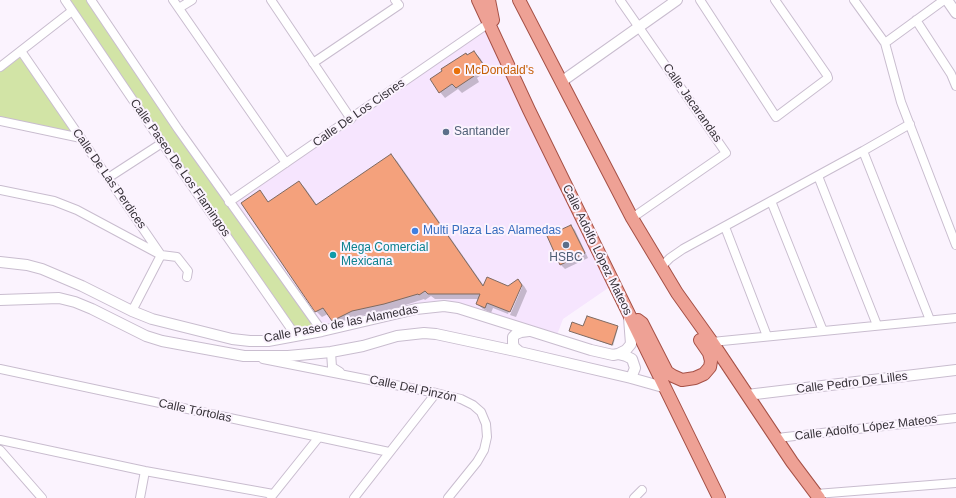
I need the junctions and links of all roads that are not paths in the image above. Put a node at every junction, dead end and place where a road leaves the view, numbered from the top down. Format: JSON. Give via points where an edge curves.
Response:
{"nodes":[{"id":1,"x":65,"y":0,"type":"edge"},
{"id":2,"x":91,"y":0,"type":"edge"},
{"id":3,"x":173,"y":0,"type":"edge"},
{"id":4,"x":192,"y":0,"type":"edge"},
{"id":5,"x":270,"y":0,"type":"edge"},
{"id":6,"x":478,"y":0,"type":"edge"},
{"id":7,"x":488,"y":0,"type":"edge"},
{"id":8,"x":519,"y":0,"type":"edge"},
{"id":9,"x":620,"y":0,"type":"edge"},
{"id":10,"x":677,"y":0,"type":"edge"},
{"id":11,"x":700,"y":0,"type":"edge"},
{"id":12,"x":775,"y":0,"type":"edge"},
{"id":13,"x":854,"y":0,"type":"edge"},
{"id":14,"x":944,"y":0,"type":"edge"},
{"id":15,"x":947,"y":0,"type":"edge"},
{"id":16,"x":397,"y":2,"type":"edge"},
{"id":17,"x":179,"y":8,"type":"junction"},
{"id":18,"x":72,"y":11,"type":"junction"},
{"id":19,"x":956,"y":13,"type":"edge"},
{"id":20,"x":916,"y":20,"type":"junction"},
{"id":21,"x":489,"y":23,"type":"junction"},
{"id":22,"x":639,"y":27,"type":"junction"},
{"id":23,"x":496,"y":38,"type":"junction"},
{"id":24,"x":885,"y":43,"type":"junction"},
{"id":25,"x":21,"y":51,"type":"junction"},
{"id":26,"x":314,"y":63,"type":"junction"},
{"id":27,"x":0,"y":67,"type":"edge"},
{"id":28,"x":954,"y":73,"type":"edge"},
{"id":29,"x":561,"y":82,"type":"junction"},
{"id":30,"x":956,"y":86,"type":"edge"},
{"id":31,"x":351,"y":119,"type":"junction"},
{"id":32,"x":0,"y":122,"type":"edge"},
{"id":33,"x":910,"y":124,"type":"junction"},
{"id":34,"x":81,"y":138,"type":"junction"},
{"id":35,"x":162,"y":142,"type":"junction"},
{"id":36,"x":863,"y":151,"type":"junction"},
{"id":37,"x":286,"y":163,"type":"junction"},
{"id":38,"x":818,"y":176,"type":"junction"},
{"id":39,"x":108,"y":178,"type":"junction"},
{"id":40,"x":0,"y":190,"type":"edge"},
{"id":41,"x":771,"y":201,"type":"junction"},
{"id":42,"x":229,"y":202,"type":"junction"},
{"id":43,"x":632,"y":218,"type":"junction"},
{"id":44,"x":725,"y":227,"type":"junction"},
{"id":45,"x":956,"y":245,"type":"edge"},
{"id":46,"x":161,"y":255,"type":"junction"},
{"id":47,"x":0,"y":262,"type":"edge"},
{"id":48,"x":662,"y":266,"type":"junction"},
{"id":49,"x":187,"y":277,"type":"dead end"},
{"id":50,"x":82,"y":286,"type":"junction"},
{"id":51,"x":677,"y":293,"type":"junction"},
{"id":52,"x":0,"y":300,"type":"edge"},
{"id":53,"x":75,"y":302,"type":"junction"},
{"id":54,"x":132,"y":311,"type":"junction"},
{"id":55,"x":629,"y":314,"type":"junction"},
{"id":56,"x":956,"y":318,"type":"edge"},
{"id":57,"x":930,"y":320,"type":"junction"},
{"id":58,"x":877,"y":326,"type":"junction"},
{"id":59,"x":322,"y":331,"type":"junction"},
{"id":60,"x":529,"y":331,"type":"junction"},
{"id":61,"x":823,"y":331,"type":"junction"},
{"id":62,"x":296,"y":336,"type":"junction"},
{"id":63,"x":767,"y":336,"type":"junction"},
{"id":64,"x":712,"y":342,"type":"junction"},
{"id":65,"x":331,"y":352,"type":"junction"},
{"id":66,"x":520,"y":352,"type":"junction"},
{"id":67,"x":618,"y":354,"type":"junction"},
{"id":68,"x":244,"y":356,"type":"junction"},
{"id":69,"x":0,"y":369,"type":"edge"},
{"id":70,"x":956,"y":370,"type":"edge"},
{"id":71,"x":344,"y":375,"type":"junction"},
{"id":72,"x":631,"y":378,"type":"junction"},
{"id":73,"x":663,"y":387,"type":"junction"},
{"id":74,"x":436,"y":393,"type":"junction"},
{"id":75,"x":747,"y":395,"type":"junction"},
{"id":76,"x":956,"y":418,"type":"edge"},
{"id":77,"x":319,"y":437,"type":"junction"},
{"id":78,"x":777,"y":438,"type":"junction"},
{"id":79,"x":0,"y":440,"type":"edge"},
{"id":80,"x":0,"y":450,"type":"edge"},
{"id":81,"x":390,"y":452,"type":"junction"},
{"id":82,"x":145,"y":471,"type":"junction"},
{"id":83,"x":956,"y":483,"type":"edge"},
{"id":84,"x":642,"y":490,"type":"dead end"},
{"id":85,"x":272,"y":496,"type":"edge"},
{"id":86,"x":817,"y":496,"type":"edge"},
{"id":87,"x":42,"y":498,"type":"edge"},
{"id":88,"x":140,"y":498,"type":"edge"},
{"id":89,"x":354,"y":498,"type":"edge"},
{"id":90,"x":448,"y":498,"type":"edge"},
{"id":91,"x":634,"y":498,"type":"edge"},
{"id":92,"x":719,"y":498,"type":"edge"}],
"edges":[{"from":1,"to":18,"type":"street","name":"Calle Paseo De Los Flamingos"},
{"from":2,"to":42,"type":"street","name":"Calle Paseo De Los Flamingos"},
{"from":3,"to":17,"type":"street"},
{"from":4,"to":17,"type":"street"},
{"from":5,"to":26,"type":"street"},
{"from":6,"to":21,"type":"main road","name":"Calle Adolfo López Mateos"},
{"from":7,"to":23,"type":"main road"},
{"from":8,"to":29,"type":"main road","name":"Calle Adolfo López Mateos"},
{"from":9,"to":22,"type":"street","name":"Calle Jacarandas"},
{"from":10,"to":22,"type":"street"},
{"from":11,"to":12,"type":"street","via":[[776,117],[828,78]]},
{"from":13,"to":24,"type":"street"},
{"from":14,"to":20,"type":"street"},
{"from":15,"to":19,"type":"street"},
{"from":16,"to":26,"type":"street"},
{"from":17,"to":37,"type":"street"},
{"from":18,"to":25,"type":"street"},
{"from":18,"to":35,"type":"street","name":"Calle Paseo De Los Flamingos"},
{"from":20,"to":24,"type":"street"},
{"from":20,"to":28,"type":"street"},
{"from":21,"to":23,"type":"main road","name":"Calle Adolfo López Mateos"},
{"from":21,"to":31,"type":"street","name":"Calle De Los Cisnes"},
{"from":22,"to":29,"type":"street"},
{"from":22,"to":43,"type":"street","name":"Calle Jacarandas","via":[[726,152]]},
{"from":23,"to":55,"type":"main road","name":"Calle Adolfo López Mateos"},
{"from":24,"to":33,"type":"street"},
{"from":25,"to":27,"type":"street"},
{"from":25,"to":34,"type":"street","name":"Calle De Las Perdices"},
{"from":26,"to":31,"type":"street"},
{"from":28,"to":30,"type":"street"},
{"from":29,"to":43,"type":"main road","name":"Calle Adolfo López Mateos"},
{"from":31,"to":37,"type":"street","name":"Calle De Los Cisnes"},
{"from":32,"to":34,"type":"street"},
{"from":33,"to":36,"type":"street"},
{"from":33,"to":45,"type":"street"},
{"from":34,"to":39,"type":"street","name":"Calle De Las Perdices"},
{"from":35,"to":39,"type":"street"},
{"from":35,"to":62,"type":"street","name":"Calle Paseo De Los Flamingos"},
{"from":36,"to":38,"type":"street"},
{"from":36,"to":57,"type":"street"},
{"from":37,"to":42,"type":"street","name":"Calle De Los Cisnes"},
{"from":38,"to":41,"type":"street"},
{"from":38,"to":58,"type":"street"},
{"from":39,"to":46,"type":"street","name":"Calle De Las Perdices"},
{"from":40,"to":46,"type":"street","via":[[67,205]]},
{"from":41,"to":44,"type":"street"},
{"from":41,"to":61,"type":"street"},
{"from":42,"to":59,"type":"street","name":"Calle Paseo De Los Flamingos"},
{"from":43,"to":48,"type":"main road","name":"Calle Adolfo López Mateos"},
{"from":44,"to":48,"type":"street","via":[[683,249]]},
{"from":44,"to":63,"type":"street"},
{"from":46,"to":49,"type":"street","via":[[177,257],[188,271]]},
{"from":46,"to":54,"type":"street"},
{"from":47,"to":50,"type":"street","name":"Calle Paseo de las Alamedas","via":[[42,269]]},
{"from":48,"to":51,"type":"main road","name":"Calle Adolfo López Mateos"},
{"from":50,"to":53,"type":"street"},
{"from":50,"to":54,"type":"street","name":"Calle Paseo de las Alamedas"},
{"from":51,"to":55,"type":"main road","via":[[690,325],[709,353],[711,361],[704,374],[695,378],[682,380],[667,372],[642,323]]},
{"from":51,"to":64,"type":"main road","name":"Calle Adolfo López Mateos"},
{"from":52,"to":53,"type":"street","name":"Calle Paseo de las Alamedas","via":[[59,298]]},
{"from":53,"to":68,"type":"street","name":"Calle Paseo de las Alamedas","via":[[146,336]]},
{"from":54,"to":62,"type":"street","name":"Calle Paseo de las Alamedas","via":[[173,326],[232,339],[268,341]]},
{"from":55,"to":67,"type":"street","via":[[631,344]]},
{"from":55,"to":73,"type":"main road","name":"Calle Adolfo López Mateos"},
{"from":56,"to":57,"type":"street"},
{"from":57,"to":58,"type":"street"},
{"from":58,"to":61,"type":"street"},
{"from":59,"to":60,"type":"street","name":"Calle Paseo de las Alamedas","via":[[416,309],[444,306],[458,308]]},
{"from":59,"to":62,"type":"street","name":"Calle Paseo de las Alamedas"},
{"from":60,"to":66,"type":"street","via":[[512,337],[514,347]]},
{"from":60,"to":67,"type":"street","name":"Calle Paseo de las Alamedas","via":[[606,354]]},
{"from":61,"to":63,"type":"street"},
{"from":63,"to":64,"type":"street"},
{"from":64,"to":75,"type":"main road","name":"Calle Adolfo López Mateos"},
{"from":65,"to":66,"type":"street","name":"Calle Paseo de las Alamedas","via":[[357,348],[404,335],[424,333]]},
{"from":65,"to":68,"type":"street","name":"Calle Paseo de las Alamedas","via":[[288,356]]},
{"from":65,"to":71,"type":"street","via":[[332,367]]},
{"from":66,"to":72,"type":"street","name":"Calle Paseo de las Alamedas"},
{"from":67,"to":72,"type":"street","via":[[632,359],[635,368]]},
{"from":68,"to":71,"type":"street","name":"Calle Del Pinzón"},
{"from":69,"to":77,"type":"street","name":"Calle Tórtolas"},
{"from":70,"to":75,"type":"street","name":"Calle Pedro De Lilles"},
{"from":71,"to":74,"type":"street","name":"Calle Del Pinzón"},
{"from":72,"to":73,"type":"street","name":"Calle Paseo de las Alamedas"},
{"from":73,"to":92,"type":"main road","name":"Calle Adolfo López Mateos"},
{"from":74,"to":81,"type":"street"},
{"from":74,"to":90,"type":"street","name":"Calle Del Pinzón","via":[[461,399],[473,406],[481,412],[486,424],[484,450]]},
{"from":75,"to":78,"type":"main road","name":"Calle Adolfo López Mateos"},
{"from":76,"to":78,"type":"street","name":"Calle Adolfo López Mateos"},
{"from":77,"to":81,"type":"street","name":"Calle Tórtolas"},
{"from":77,"to":85,"type":"street"},
{"from":78,"to":86,"type":"main road","name":"Calle Adolfo López Mateos"},
{"from":79,"to":82,"type":"street"},
{"from":80,"to":87,"type":"street"},
{"from":81,"to":89,"type":"street"},
{"from":82,"to":85,"type":"street"},
{"from":82,"to":88,"type":"street"},
{"from":83,"to":86,"type":"street"},
{"from":84,"to":91,"type":"street"}]}
